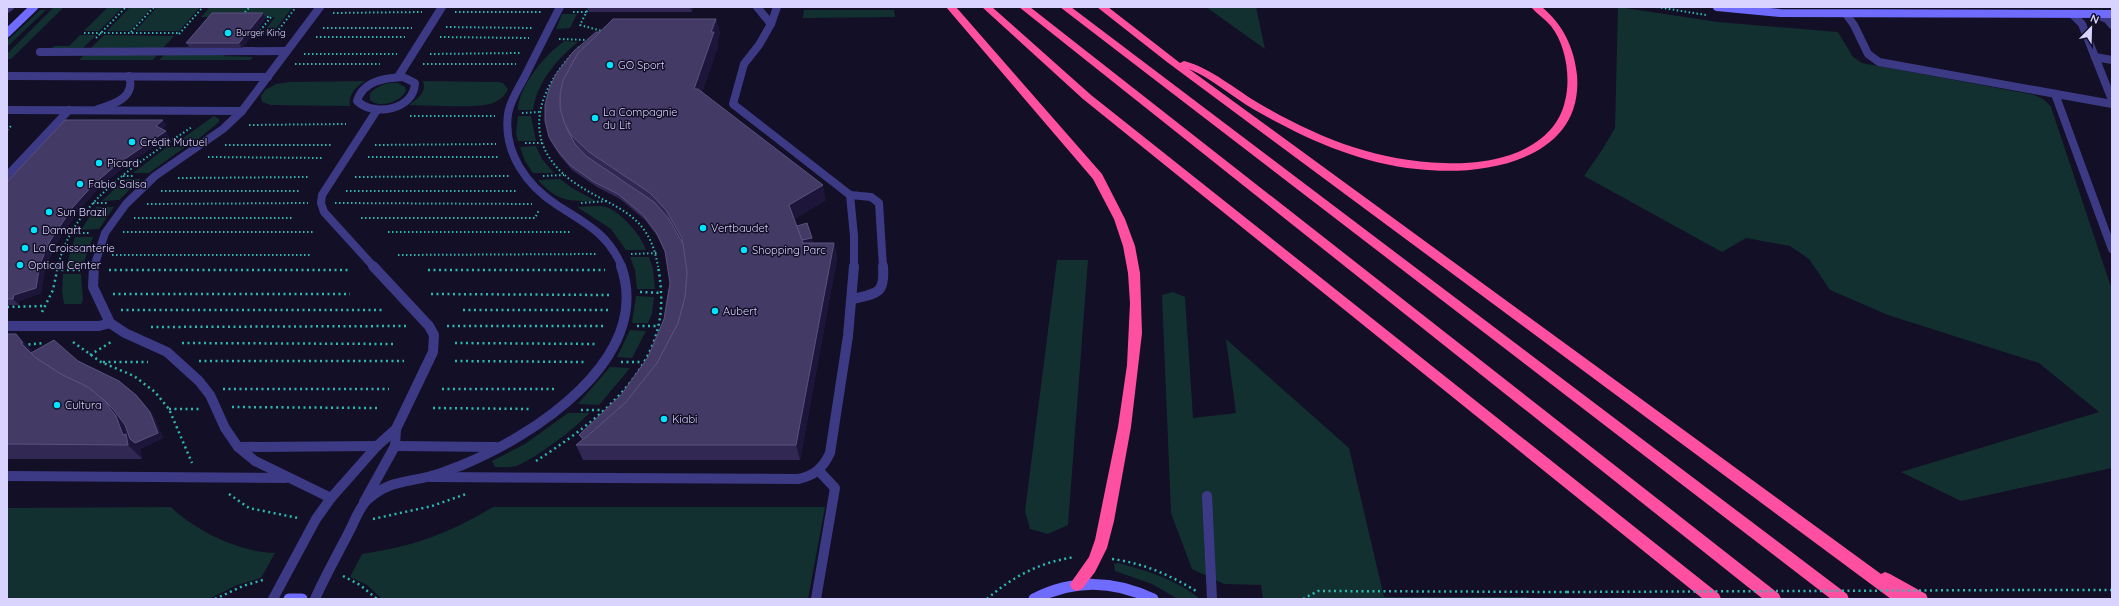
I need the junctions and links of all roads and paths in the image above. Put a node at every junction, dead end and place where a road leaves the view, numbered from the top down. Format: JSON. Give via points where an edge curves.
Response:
{"nodes":[{"id":1,"x":10,"y":7,"type":"edge"},
{"id":2,"x":34,"y":7,"type":"edge"},
{"id":3,"x":154,"y":7,"type":"edge"},
{"id":4,"x":250,"y":7,"type":"edge"},
{"id":5,"x":320,"y":7,"type":"edge"},
{"id":6,"x":442,"y":7,"type":"edge"},
{"id":7,"x":560,"y":7,"type":"edge"},
{"id":8,"x":589,"y":7,"type":"edge"},
{"id":9,"x":757,"y":7,"type":"edge"},
{"id":10,"x":777,"y":7,"type":"edge"},
{"id":11,"x":951,"y":7,"type":"edge"},
{"id":12,"x":987,"y":7,"type":"edge"},
{"id":13,"x":1024,"y":7,"type":"edge"},
{"id":14,"x":1065,"y":7,"type":"edge"},
{"id":15,"x":1102,"y":7,"type":"edge"},
{"id":16,"x":1536,"y":7,"type":"edge"},
{"id":17,"x":1717,"y":7,"type":"edge"},
{"id":18,"x":7,"y":10,"type":"edge"},
{"id":19,"x":1846,"y":14,"type":"junction"},
{"id":20,"x":2072,"y":14,"type":"junction"},
{"id":21,"x":2094,"y":14,"type":"junction"},
{"id":22,"x":2112,"y":14,"type":"edge"},
{"id":23,"x":248,"y":17,"type":"edge"},
{"id":24,"x":256,"y":17,"type":"edge"},
{"id":25,"x":771,"y":24,"type":"junction"},
{"id":26,"x":2112,"y":25,"type":"edge"},
{"id":27,"x":440,"y":27,"type":"dead end"},
{"id":28,"x":317,"y":28,"type":"dead end"},
{"id":29,"x":418,"y":28,"type":"dead end"},
{"id":30,"x":537,"y":28,"type":"dead end"},
{"id":31,"x":131,"y":32,"type":"junction"},
{"id":32,"x":7,"y":33,"type":"edge"},
{"id":33,"x":84,"y":33,"type":"dead end"},
{"id":34,"x":180,"y":33,"type":"dead end"},
{"id":35,"x":277,"y":33,"type":"dead end"},
{"id":36,"x":258,"y":34,"type":"junction"},
{"id":37,"x":597,"y":34,"type":"edge"},
{"id":38,"x":297,"y":37,"type":"junction"},
{"id":39,"x":434,"y":37,"type":"dead end"},
{"id":40,"x":592,"y":37,"type":"edge"},
{"id":41,"x":254,"y":38,"type":"dead end"},
{"id":42,"x":412,"y":38,"type":"dead end"},
{"id":43,"x":544,"y":39,"type":"junction"},
{"id":44,"x":587,"y":40,"type":"junction"},
{"id":45,"x":286,"y":51,"type":"junction"},
{"id":46,"x":40,"y":52,"type":"dead end"},
{"id":47,"x":525,"y":53,"type":"dead end"},
{"id":48,"x":303,"y":54,"type":"dead end"},
{"id":49,"x":423,"y":54,"type":"dead end"},
{"id":50,"x":2095,"y":57,"type":"junction"},
{"id":51,"x":398,"y":59,"type":"dead end"},
{"id":52,"x":1170,"y":60,"type":"junction"},
{"id":53,"x":2112,"y":60,"type":"edge"},
{"id":54,"x":289,"y":64,"type":"dead end"},
{"id":55,"x":387,"y":64,"type":"dead end"},
{"id":56,"x":417,"y":64,"type":"dead end"},
{"id":57,"x":516,"y":64,"type":"dead end"},
{"id":58,"x":7,"y":76,"type":"edge"},
{"id":59,"x":128,"y":76,"type":"junction"},
{"id":60,"x":268,"y":77,"type":"junction"},
{"id":61,"x":398,"y":77,"type":"junction"},
{"id":62,"x":2055,"y":94,"type":"junction"},
{"id":63,"x":2112,"y":100,"type":"edge"},
{"id":64,"x":2112,"y":104,"type":"edge"},
{"id":65,"x":7,"y":110,"type":"edge"},
{"id":66,"x":69,"y":110,"type":"junction"},
{"id":67,"x":95,"y":110,"type":"junction"},
{"id":68,"x":208,"y":110,"type":"junction"},
{"id":69,"x":377,"y":110,"type":"junction"},
{"id":70,"x":242,"y":111,"type":"junction"},
{"id":71,"x":508,"y":114,"type":"junction"},
{"id":72,"x":408,"y":116,"type":"dead end"},
{"id":73,"x":247,"y":124,"type":"dead end"},
{"id":74,"x":346,"y":124,"type":"dead end"},
{"id":75,"x":201,"y":144,"type":"junction"},
{"id":76,"x":508,"y":144,"type":"junction"},
{"id":77,"x":332,"y":145,"type":"dead end"},
{"id":78,"x":375,"y":145,"type":"dead end"},
{"id":79,"x":207,"y":157,"type":"dead end"},
{"id":80,"x":368,"y":157,"type":"dead end"},
{"id":81,"x":324,"y":158,"type":"dead end"},
{"id":82,"x":503,"y":162,"type":"dead end"},
{"id":83,"x":508,"y":172,"type":"dead end"},
{"id":84,"x":7,"y":176,"type":"edge"},
{"id":85,"x":155,"y":176,"type":"junction"},
{"id":86,"x":310,"y":177,"type":"dead end"},
{"id":87,"x":355,"y":177,"type":"dead end"},
{"id":88,"x":156,"y":191,"type":"dead end"},
{"id":89,"x":300,"y":191,"type":"dead end"},
{"id":90,"x":346,"y":191,"type":"dead end"},
{"id":91,"x":523,"y":191,"type":"dead end"},
{"id":92,"x":850,"y":196,"type":"junction"},
{"id":93,"x":532,"y":200,"type":"dead end"},
{"id":94,"x":610,"y":201,"type":"junction"},
{"id":95,"x":92,"y":203,"type":"junction"},
{"id":96,"x":321,"y":203,"type":"junction"},
{"id":97,"x":126,"y":204,"type":"junction"},
{"id":98,"x":537,"y":204,"type":"junction"},
{"id":99,"x":554,"y":204,"type":"junction"},
{"id":100,"x":133,"y":218,"type":"dead end"},
{"id":101,"x":292,"y":218,"type":"dead end"},
{"id":102,"x":361,"y":218,"type":"dead end"},
{"id":103,"x":315,"y":232,"type":"dead end"},
{"id":104,"x":388,"y":232,"type":"dead end"},
{"id":105,"x":576,"y":232,"type":"dead end"},
{"id":106,"x":71,"y":233,"type":"junction"},
{"id":107,"x":104,"y":233,"type":"junction"},
{"id":108,"x":2112,"y":249,"type":"edge"},
{"id":109,"x":599,"y":250,"type":"dead end"},
{"id":110,"x":657,"y":253,"type":"junction"},
{"id":111,"x":312,"y":254,"type":"dead end"},
{"id":112,"x":618,"y":254,"type":"junction"},
{"id":113,"x":107,"y":255,"type":"dead end"},
{"id":114,"x":398,"y":255,"type":"dead end"},
{"id":115,"x":56,"y":270,"type":"junction"},
{"id":116,"x":93,"y":270,"type":"junction"},
{"id":117,"x":348,"y":270,"type":"dead end"},
{"id":118,"x":428,"y":270,"type":"dead end"},
{"id":119,"x":612,"y":270,"type":"dead end"},
{"id":120,"x":627,"y":292,"type":"junction"},
{"id":121,"x":662,"y":293,"type":"junction"},
{"id":122,"x":108,"y":294,"type":"dead end"},
{"id":123,"x":350,"y":294,"type":"dead end"},
{"id":124,"x":431,"y":294,"type":"dead end"},
{"id":125,"x":853,"y":299,"type":"junction"},
{"id":126,"x":43,"y":306,"type":"junction"},
{"id":127,"x":7,"y":307,"type":"edge"},
{"id":128,"x":382,"y":310,"type":"dead end"},
{"id":129,"x":463,"y":310,"type":"dead end"},
{"id":130,"x":614,"y":310,"type":"dead end"},
{"id":131,"x":122,"y":315,"type":"dead end"},
{"id":132,"x":110,"y":323,"type":"junction"},
{"id":133,"x":7,"y":326,"type":"edge"},
{"id":134,"x":429,"y":326,"type":"junction"},
{"id":135,"x":623,"y":326,"type":"junction"},
{"id":136,"x":659,"y":326,"type":"junction"},
{"id":137,"x":39,"y":327,"type":"junction"},
{"id":138,"x":607,"y":332,"type":"dead end"},
{"id":139,"x":125,"y":333,"type":"junction"},
{"id":140,"x":67,"y":337,"type":"dead end"},
{"id":141,"x":181,"y":343,"type":"dead end"},
{"id":142,"x":395,"y":344,"type":"dead end"},
{"id":143,"x":455,"y":344,"type":"dead end"},
{"id":144,"x":602,"y":344,"type":"dead end"},
{"id":145,"x":90,"y":355,"type":"junction"},
{"id":146,"x":201,"y":360,"type":"junction"},
{"id":147,"x":404,"y":361,"type":"dead end"},
{"id":148,"x":455,"y":361,"type":"dead end"},
{"id":149,"x":101,"y":362,"type":"junction"},
{"id":150,"x":179,"y":362,"type":"junction"},
{"id":151,"x":603,"y":362,"type":"junction"},
{"id":152,"x":205,"y":366,"type":"dead end"},
{"id":153,"x":218,"y":383,"type":"dead end"},
{"id":154,"x":389,"y":389,"type":"dead end"},
{"id":155,"x":442,"y":389,"type":"dead end"},
{"id":156,"x":558,"y":389,"type":"dead end"},
{"id":157,"x":218,"y":408,"type":"junction"},
{"id":158,"x":378,"y":408,"type":"dead end"},
{"id":159,"x":433,"y":408,"type":"dead end"},
{"id":160,"x":169,"y":409,"type":"junction"},
{"id":161,"x":561,"y":409,"type":"junction"},
{"id":162,"x":396,"y":429,"type":"junction"},
{"id":163,"x":377,"y":446,"type":"junction"},
{"id":164,"x":396,"y":446,"type":"junction"},
{"id":165,"x":238,"y":447,"type":"junction"},
{"id":166,"x":500,"y":447,"type":"junction"},
{"id":167,"x":535,"y":462,"type":"dead end"},
{"id":168,"x":819,"y":471,"type":"junction"},
{"id":169,"x":7,"y":476,"type":"edge"},
{"id":170,"x":204,"y":476,"type":"junction"},
{"id":171,"x":430,"y":477,"type":"junction"},
{"id":172,"x":288,"y":478,"type":"junction"},
{"id":173,"x":470,"y":493,"type":"dead end"},
{"id":174,"x":1207,"y":496,"type":"dead end"},
{"id":175,"x":331,"y":498,"type":"junction"},
{"id":176,"x":364,"y":502,"type":"junction"},
{"id":177,"x":316,"y":519,"type":"junction"},
{"id":178,"x":354,"y":520,"type":"junction"},
{"id":179,"x":1856,"y":565,"type":"junction"},
{"id":180,"x":1077,"y":584,"type":"junction"},
{"id":181,"x":2112,"y":590,"type":"edge"},
{"id":182,"x":273,"y":599,"type":"edge"},
{"id":183,"x":289,"y":599,"type":"edge"},
{"id":184,"x":302,"y":599,"type":"edge"},
{"id":185,"x":315,"y":599,"type":"edge"},
{"id":186,"x":816,"y":599,"type":"edge"},
{"id":187,"x":1034,"y":599,"type":"edge"},
{"id":188,"x":1153,"y":599,"type":"edge"},
{"id":189,"x":1212,"y":599,"type":"edge"},
{"id":190,"x":1303,"y":599,"type":"edge"},
{"id":191,"x":1714,"y":599,"type":"edge"},
{"id":192,"x":1774,"y":599,"type":"edge"},
{"id":193,"x":1842,"y":599,"type":"edge"},
{"id":194,"x":1902,"y":599,"type":"edge"},
{"id":195,"x":1921,"y":599,"type":"edge"}],
"edges":[{"from":1,"to":18,"type":"lane"},
{"from":2,"to":32,"type":"street"},
{"from":3,"to":31,"type":"path"},
{"from":4,"to":23,"type":"path","via":[[241,17]]},
{"from":5,"to":38,"type":"lane"},
{"from":6,"to":61,"type":"lane"},
{"from":7,"to":43,"type":"lane"},
{"from":8,"to":37,"type":"path","via":[[580,25],[602,31]]},
{"from":9,"to":25,"type":"lane"},
{"from":10,"to":25,"type":"lane"},
{"from":11,"to":180,"type":"highway","via":[[1098,177],[1129,246],[1135,282],[1136,324],[1127,415],[1106,526],[1096,557]]},
{"from":12,"to":191,"type":"highway","via":[[1087,97]]},
{"from":13,"to":192,"type":"highway"},
{"from":14,"to":193,"type":"highway"},
{"from":15,"to":52,"type":"highway"},
{"from":16,"to":52,"type":"highway","via":[[1554,24],[1563,38],[1572,94],[1568,113],[1555,133],[1530,152],[1510,160],[1476,166],[1438,168],[1403,165],[1355,153],[1273,118],[1197,69]]},
{"from":17,"to":19,"type":"street","via":[[1780,13]]},
{"from":19,"to":20,"type":"street"},
{"from":19,"to":62,"type":"lane","via":[[1868,54],[1879,62]]},
{"from":20,"to":21,"type":"street"},
{"from":20,"to":50,"type":"lane","via":[[2079,19]]},
{"from":21,"to":22,"type":"street"},
{"from":21,"to":26,"type":"lane","via":[[2107,19]]},
{"from":24,"to":36,"type":"path","via":[[271,17]]},
{"from":25,"to":92,"type":"lane","via":[[744,64],[733,104]]},
{"from":27,"to":30,"type":"path"},
{"from":28,"to":29,"type":"path"},
{"from":31,"to":33,"type":"path"},
{"from":31,"to":34,"type":"path"},
{"from":35,"to":36,"type":"path"},
{"from":36,"to":41,"type":"path"},
{"from":38,"to":42,"type":"path"},
{"from":38,"to":45,"type":"lane"},
{"from":39,"to":43,"type":"path"},
{"from":40,"to":44,"type":"path"},
{"from":43,"to":44,"type":"path"},
{"from":43,"to":71,"type":"lane","via":[[515,94]]},
{"from":44,"to":94,"type":"path","via":[[559,67],[548,85],[540,104],[540,137],[545,150],[565,175],[583,188]]},
{"from":45,"to":46,"type":"lane"},
{"from":45,"to":60,"type":"lane"},
{"from":47,"to":49,"type":"path"},
{"from":48,"to":51,"type":"path","via":[[401,54]]},
{"from":50,"to":53,"type":"lane"},
{"from":50,"to":63,"type":"lane"},
{"from":52,"to":179,"type":"highway"},
{"from":54,"to":55,"type":"path"},
{"from":56,"to":57,"type":"path"},
{"from":58,"to":59,"type":"street"},
{"from":59,"to":60,"type":"street"},
{"from":59,"to":67,"type":"lane","via":[[132,84],[130,92],[122,100]]},
{"from":60,"to":70,"type":"lane"},
{"from":61,"to":69,"type":"lane","via":[[415,82],[415,93],[402,104]]},
{"from":61,"to":69,"type":"lane","via":[[375,81],[361,91],[357,101],[360,106]]},
{"from":62,"to":64,"type":"lane"},
{"from":62,"to":108,"type":"lane"},
{"from":65,"to":66,"type":"street"},
{"from":66,"to":67,"type":"street"},
{"from":66,"to":84,"type":"lane"},
{"from":67,"to":68,"type":"street"},
{"from":68,"to":70,"type":"street"},
{"from":68,"to":95,"type":"path","via":[[192,127],[122,176]]},
{"from":69,"to":96,"type":"lane","via":[[322,195]]},
{"from":70,"to":75,"type":"lane","via":[[223,129]]},
{"from":71,"to":72,"type":"path"},
{"from":71,"to":76,"type":"lane"},
{"from":73,"to":74,"type":"path"},
{"from":75,"to":77,"type":"path"},
{"from":75,"to":85,"type":"lane"},
{"from":76,"to":78,"type":"path"},
{"from":76,"to":99,"type":"lane","via":[[530,184]]},
{"from":79,"to":81,"type":"path"},
{"from":80,"to":82,"type":"path","via":[[501,157]]},
{"from":83,"to":87,"type":"path","via":[[511,176]]},
{"from":85,"to":86,"type":"path"},
{"from":85,"to":97,"type":"lane"},
{"from":88,"to":89,"type":"path"},
{"from":90,"to":91,"type":"path"},
{"from":92,"to":125,"type":"lane","via":[[856,242]]},
{"from":92,"to":125,"type":"lane","via":[[871,197],[879,203],[884,282],[876,293]]},
{"from":93,"to":98,"type":"path"},
{"from":94,"to":99,"type":"path"},
{"from":94,"to":110,"type":"path","via":[[638,222]]},
{"from":95,"to":97,"type":"path"},
{"from":95,"to":106,"type":"path"},
{"from":96,"to":97,"type":"path"},
{"from":96,"to":98,"type":"path"},
{"from":96,"to":134,"type":"lane","via":[[324,212]]},
{"from":97,"to":107,"type":"lane"},
{"from":98,"to":99,"type":"path"},
{"from":98,"to":102,"type":"path","via":[[540,206],[535,218]]},
{"from":99,"to":112,"type":"lane","via":[[588,223],[604,236]]},
{"from":100,"to":101,"type":"path"},
{"from":103,"to":107,"type":"path"},
{"from":104,"to":105,"type":"path"},
{"from":106,"to":107,"type":"path"},
{"from":106,"to":115,"type":"path"},
{"from":107,"to":116,"type":"lane"},
{"from":109,"to":114,"type":"path","via":[[601,254]]},
{"from":110,"to":112,"type":"path"},
{"from":110,"to":121,"type":"path"},
{"from":111,"to":113,"type":"path"},
{"from":112,"to":120,"type":"lane"},
{"from":115,"to":116,"type":"path"},
{"from":115,"to":126,"type":"path","via":[[53,290]]},
{"from":116,"to":117,"type":"path"},
{"from":116,"to":132,"type":"lane","via":[[93,287]]},
{"from":118,"to":119,"type":"path"},
{"from":120,"to":121,"type":"path"},
{"from":120,"to":124,"type":"path","via":[[610,295]]},
{"from":120,"to":135,"type":"lane"},
{"from":121,"to":136,"type":"path"},
{"from":122,"to":123,"type":"path"},
{"from":125,"to":168,"type":"lane","via":[[830,453]]},
{"from":126,"to":127,"type":"path"},
{"from":126,"to":137,"type":"path"},
{"from":128,"to":131,"type":"path","via":[[117,310]]},
{"from":129,"to":130,"type":"path"},
{"from":132,"to":137,"type":"lane","via":[[99,326]]},
{"from":132,"to":139,"type":"lane"},
{"from":133,"to":137,"type":"lane"},
{"from":134,"to":138,"type":"path","via":[[610,326]]},
{"from":134,"to":139,"type":"path","via":[[134,326]]},
{"from":134,"to":162,"type":"lane","via":[[434,335],[433,352]]},
{"from":135,"to":136,"type":"path"},
{"from":135,"to":151,"type":"lane"},
{"from":136,"to":167,"type":"path","via":[[643,362],[618,394],[587,426]]},
{"from":139,"to":145,"type":"path"},
{"from":139,"to":150,"type":"lane","via":[[167,352]]},
{"from":140,"to":145,"type":"path"},
{"from":141,"to":142,"type":"path"},
{"from":143,"to":144,"type":"path"},
{"from":145,"to":149,"type":"path"},
{"from":146,"to":147,"type":"path"},
{"from":146,"to":150,"type":"path"},
{"from":146,"to":152,"type":"path"},
{"from":148,"to":151,"type":"path"},
{"from":149,"to":150,"type":"path"},
{"from":149,"to":160,"type":"path","via":[[134,376],[155,392]]},
{"from":150,"to":157,"type":"lane","via":[[199,381]]},
{"from":151,"to":161,"type":"lane","via":[[590,380]]},
{"from":153,"to":154,"type":"path","via":[[222,389]]},
{"from":155,"to":156,"type":"path"},
{"from":157,"to":158,"type":"path"},
{"from":157,"to":160,"type":"path"},
{"from":157,"to":165,"type":"lane","via":[[225,428]]},
{"from":159,"to":161,"type":"path"},
{"from":160,"to":170,"type":"path","via":[[190,461]]},
{"from":161,"to":166,"type":"lane","via":[[532,430]]},
{"from":162,"to":163,"type":"lane"},
{"from":162,"to":164,"type":"lane"},
{"from":163,"to":165,"type":"lane"},
{"from":163,"to":175,"type":"lane"},
{"from":164,"to":166,"type":"lane"},
{"from":164,"to":176,"type":"lane"},
{"from":165,"to":172,"type":"lane","via":[[255,461]]},
{"from":166,"to":171,"type":"lane"},
{"from":168,"to":171,"type":"lane","via":[[807,478],[798,479]]},
{"from":168,"to":186,"type":"lane","via":[[835,488]]},
{"from":169,"to":170,"type":"lane"},
{"from":170,"to":172,"type":"lane"},
{"from":170,"to":177,"type":"path","via":[[249,508],[293,518]]},
{"from":171,"to":176,"type":"lane","via":[[400,481]]},
{"from":172,"to":175,"type":"lane"},
{"from":173,"to":178,"type":"path","via":[[413,511]]},
{"from":174,"to":189,"type":"lane"},
{"from":175,"to":177,"type":"lane"},
{"from":176,"to":178,"type":"lane"},
{"from":177,"to":182,"type":"lane"},
{"from":178,"to":185,"type":"lane"},
{"from":179,"to":194,"type":"highway"},
{"from":179,"to":195,"type":"highway"},
{"from":180,"to":187,"type":"street"},
{"from":180,"to":188,"type":"street","via":[[1111,584],[1144,593]]},
{"from":181,"to":190,"type":"path","bridge":true,"via":[[1318,591]]},
{"from":183,"to":184,"type":"street"}]}
